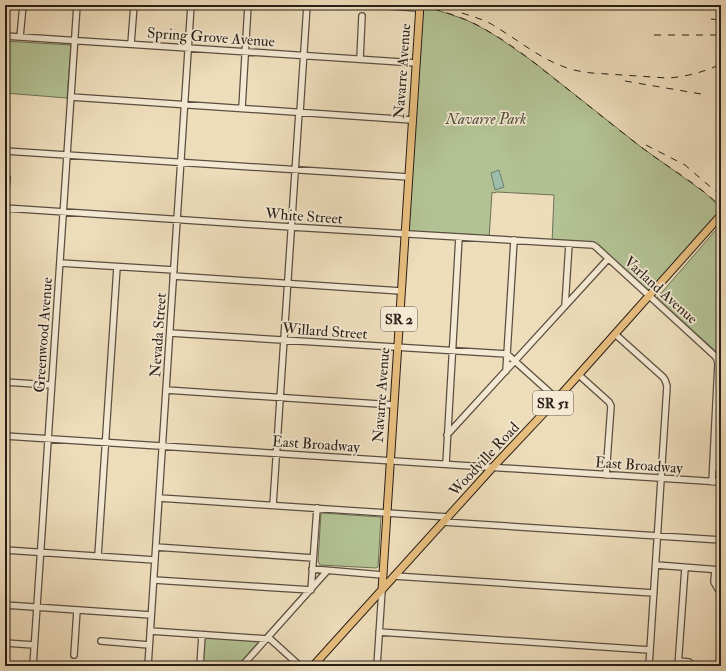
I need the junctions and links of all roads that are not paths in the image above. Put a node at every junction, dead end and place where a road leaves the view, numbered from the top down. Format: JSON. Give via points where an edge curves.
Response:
{"nodes":[{"id":1,"x":23,"y":5,"type":"edge"},
{"id":2,"x":77,"y":5,"type":"edge"},
{"id":3,"x":134,"y":5,"type":"edge"},
{"id":4,"x":191,"y":5,"type":"edge"},
{"id":5,"x":248,"y":5,"type":"edge"},
{"id":6,"x":307,"y":5,"type":"edge"},
{"id":7,"x":372,"y":5,"type":"edge"},
{"id":8,"x":420,"y":6,"type":"edge"},
{"id":9,"x":362,"y":16,"type":"dead end"},
{"id":10,"x":5,"y":36,"type":"edge"},
{"id":11,"x":20,"y":37,"type":"junction"},
{"id":12,"x":75,"y":40,"type":"junction"},
{"id":13,"x":131,"y":44,"type":"junction"},
{"id":14,"x":188,"y":48,"type":"junction"},
{"id":15,"x":245,"y":52,"type":"junction"},
{"id":16,"x":303,"y":56,"type":"junction"},
{"id":17,"x":360,"y":59,"type":"junction"},
{"id":18,"x":416,"y":63,"type":"junction"},
{"id":19,"x":71,"y":98,"type":"junction"},
{"id":20,"x":185,"y":105,"type":"junction"},
{"id":21,"x":242,"y":108,"type":"junction"},
{"id":22,"x":299,"y":112,"type":"junction"},
{"id":23,"x":412,"y":120,"type":"junction"},
{"id":24,"x":5,"y":151,"type":"edge"},
{"id":25,"x":67,"y":155,"type":"junction"},
{"id":26,"x":181,"y":162,"type":"junction"},
{"id":27,"x":294,"y":169,"type":"junction"},
{"id":28,"x":409,"y":176,"type":"junction"},
{"id":29,"x":7,"y":178,"type":"dead end"},
{"id":30,"x":5,"y":198,"type":"edge"},
{"id":31,"x":6,"y":208,"type":"edge"},
{"id":32,"x":63,"y":211,"type":"junction"},
{"id":33,"x":721,"y":215,"type":"edge"},
{"id":34,"x":177,"y":219,"type":"junction"},
{"id":35,"x":5,"y":226,"type":"edge"},
{"id":36,"x":291,"y":227,"type":"junction"},
{"id":37,"x":405,"y":234,"type":"junction"},
{"id":38,"x":459,"y":237,"type":"junction"},
{"id":39,"x":514,"y":240,"type":"junction"},
{"id":40,"x":569,"y":244,"type":"junction"},
{"id":41,"x":600,"y":250,"type":"joint"},
{"id":42,"x":608,"y":259,"type":"junction"},
{"id":43,"x":60,"y":263,"type":"junction"},
{"id":44,"x":117,"y":267,"type":"junction"},
{"id":45,"x":174,"y":273,"type":"junction"},
{"id":46,"x":287,"y":283,"type":"junction"},
{"id":47,"x":401,"y":291,"type":"junction"},
{"id":48,"x":650,"y":296,"type":"junction"},
{"id":49,"x":565,"y":307,"type":"junction"},
{"id":50,"x":170,"y":334,"type":"junction"},
{"id":51,"x":616,"y":334,"type":"junction"},
{"id":52,"x":284,"y":340,"type":"junction"},
{"id":53,"x":398,"y":348,"type":"junction"},
{"id":54,"x":452,"y":351,"type":"junction"},
{"id":55,"x":507,"y":354,"type":"junction"},
{"id":56,"x":515,"y":361,"type":"junction"},
{"id":57,"x":506,"y":371,"type":"junction"},
{"id":58,"x":579,"y":375,"type":"junction"},
{"id":59,"x":5,"y":382,"type":"edge"},
{"id":60,"x":52,"y":385,"type":"junction"},
{"id":61,"x":166,"y":390,"type":"junction"},
{"id":62,"x":280,"y":398,"type":"junction"},
{"id":63,"x":557,"y":399,"type":"junction"},
{"id":64,"x":394,"y":405,"type":"junction"},
{"id":65,"x":447,"y":435,"type":"junction"},
{"id":66,"x":5,"y":436,"type":"edge"},
{"id":67,"x":48,"y":438,"type":"junction"},
{"id":68,"x":105,"y":442,"type":"junction"},
{"id":69,"x":162,"y":446,"type":"junction"},
{"id":70,"x":277,"y":453,"type":"junction"},
{"id":71,"x":390,"y":461,"type":"junction"},
{"id":72,"x":713,"y":462,"type":"junction"},
{"id":73,"x":446,"y":464,"type":"junction"},
{"id":74,"x":493,"y":468,"type":"junction"},
{"id":75,"x":721,"y":473,"type":"edge"},
{"id":76,"x":606,"y":475,"type":"junction"},
{"id":77,"x":661,"y":478,"type":"junction"},
{"id":78,"x":712,"y":482,"type":"junction"},
{"id":79,"x":721,"y":482,"type":"edge"},
{"id":80,"x":159,"y":498,"type":"junction"},
{"id":81,"x":273,"y":505,"type":"junction"},
{"id":82,"x":317,"y":508,"type":"junction"},
{"id":83,"x":387,"y":513,"type":"junction"},
{"id":84,"x":446,"y":519,"type":"junction"},
{"id":85,"x":658,"y":536,"type":"junction"},
{"id":86,"x":721,"y":540,"type":"edge"},
{"id":87,"x":156,"y":547,"type":"junction"},
{"id":88,"x":5,"y":550,"type":"edge"},
{"id":89,"x":40,"y":552,"type":"junction"},
{"id":90,"x":98,"y":556,"type":"junction"},
{"id":91,"x":313,"y":558,"type":"junction"},
{"id":92,"x":155,"y":560,"type":"junction"},
{"id":93,"x":656,"y":565,"type":"junction"},
{"id":94,"x":684,"y":568,"type":"junction"},
{"id":95,"x":312,"y":570,"type":"junction"},
{"id":96,"x":718,"y":570,"type":"edge"},
{"id":97,"x":327,"y":571,"type":"junction"},
{"id":98,"x":383,"y":575,"type":"junction"},
{"id":99,"x":394,"y":576,"type":"junction"},
{"id":100,"x":154,"y":580,"type":"junction"},
{"id":101,"x":311,"y":590,"type":"junction"},
{"id":102,"x":382,"y":590,"type":"junction"},
{"id":103,"x":654,"y":593,"type":"junction"},
{"id":104,"x":721,"y":594,"type":"edge"},
{"id":105,"x":5,"y":606,"type":"edge"},
{"id":106,"x":37,"y":608,"type":"junction"},
{"id":107,"x":77,"y":610,"type":"junction"},
{"id":108,"x":151,"y":615,"type":"junction"},
{"id":109,"x":150,"y":631,"type":"junction"},
{"id":110,"x":379,"y":632,"type":"junction"},
{"id":111,"x":202,"y":635,"type":"junction"},
{"id":112,"x":267,"y":638,"type":"junction"},
{"id":113,"x":101,"y":642,"type":"dead end"},
{"id":114,"x":5,"y":643,"type":"edge"},
{"id":115,"x":34,"y":645,"type":"junction"},
{"id":116,"x":149,"y":645,"type":"junction"},
{"id":117,"x":650,"y":650,"type":"junction"},
{"id":118,"x":74,"y":655,"type":"dead end"},
{"id":119,"x":679,"y":664,"type":"edge"},
{"id":120,"x":33,"y":666,"type":"edge"},
{"id":121,"x":148,"y":666,"type":"edge"},
{"id":122,"x":200,"y":666,"type":"edge"},
{"id":123,"x":242,"y":666,"type":"edge"},
{"id":124,"x":300,"y":666,"type":"edge"},
{"id":125,"x":313,"y":666,"type":"edge"},
{"id":126,"x":377,"y":666,"type":"edge"},
{"id":127,"x":649,"y":666,"type":"edge"},
{"id":128,"x":693,"y":666,"type":"edge"}],
"edges":[{"from":1,"to":11,"type":"street"},
{"from":2,"to":12,"type":"street","name":"Greenwood Avenue"},
{"from":3,"to":13,"type":"street"},
{"from":4,"to":14,"type":"street","name":"Nevada Street"},
{"from":5,"to":15,"type":"street"},
{"from":6,"to":16,"type":"street"},
{"from":7,"to":8,"type":"street"},
{"from":8,"to":18,"type":"main road","name":"Navarre Avenue","number":"SR 2"},
{"from":9,"to":17,"type":"street"},
{"from":10,"to":11,"type":"street","name":"Spring Grove Avenue"},
{"from":11,"to":12,"type":"street","name":"Spring Grove Avenue"},
{"from":12,"to":13,"type":"street","name":"Spring Grove Avenue"},
{"from":12,"to":19,"type":"street","name":"Greenwood Avenue"},
{"from":13,"to":14,"type":"street","name":"Spring Grove Avenue"},
{"from":14,"to":15,"type":"street","name":"Spring Grove Avenue"},
{"from":14,"to":20,"type":"street","name":"Nevada Street"},
{"from":15,"to":16,"type":"street","name":"Spring Grove Avenue"},
{"from":15,"to":21,"type":"street"},
{"from":16,"to":17,"type":"street","name":"Spring Grove Avenue"},
{"from":16,"to":22,"type":"street"},
{"from":17,"to":18,"type":"street","name":"Spring Grove Avenue"},
{"from":18,"to":23,"type":"main road","name":"Navarre Avenue","number":"SR 2"},
{"from":19,"to":20,"type":"street"},
{"from":19,"to":25,"type":"street","name":"Greenwood Avenue"},
{"from":20,"to":21,"type":"street"},
{"from":20,"to":26,"type":"street","name":"Nevada Street"},
{"from":21,"to":22,"type":"street"},
{"from":22,"to":23,"type":"street"},
{"from":22,"to":27,"type":"street"},
{"from":23,"to":28,"type":"main road","name":"Navarre Avenue","number":"SR 2"},
{"from":24,"to":25,"type":"street"},
{"from":25,"to":26,"type":"street"},
{"from":25,"to":32,"type":"street","name":"Greenwood Avenue"},
{"from":26,"to":27,"type":"street"},
{"from":26,"to":34,"type":"street","name":"Nevada Street"},
{"from":27,"to":28,"type":"street"},
{"from":27,"to":36,"type":"street"},
{"from":28,"to":37,"type":"main road","name":"Navarre Avenue","number":"SR 2"},
{"from":29,"to":30,"type":"street"},
{"from":31,"to":32,"type":"street","name":"White Street"},
{"from":31,"to":35,"type":"street"},
{"from":32,"to":34,"type":"street","name":"White Street"},
{"from":32,"to":43,"type":"street","name":"Greenwood Avenue"},
{"from":33,"to":48,"type":"main road","name":"Woodville Road","number":"SR 51"},
{"from":34,"to":36,"type":"street","name":"White Street"},
{"from":34,"to":45,"type":"street","name":"Nevada Street"},
{"from":36,"to":37,"type":"street","name":"White Street"},
{"from":36,"to":46,"type":"street"},
{"from":37,"to":38,"type":"street","name":"White Street"},
{"from":37,"to":47,"type":"main road","name":"Navarre Avenue","number":"SR 2"},
{"from":38,"to":39,"type":"street","name":"White Street"},
{"from":38,"to":54,"type":"street"},
{"from":39,"to":40,"type":"street","name":"White Street"},
{"from":39,"to":55,"type":"street"},
{"from":40,"to":41,"type":"street","name":"White Street","via":[[593,245]]},
{"from":40,"to":49,"type":"street"},
{"from":41,"to":42,"type":"street","name":"Varland Avenue"},
{"from":42,"to":48,"type":"street","name":"Varland Avenue"},
{"from":42,"to":49,"type":"street"},
{"from":43,"to":44,"type":"street"},
{"from":43,"to":60,"type":"street","name":"Greenwood Avenue"},
{"from":44,"to":45,"type":"street"},
{"from":44,"to":68,"type":"street"},
{"from":45,"to":46,"type":"street"},
{"from":45,"to":50,"type":"street","name":"Nevada Street"},
{"from":46,"to":47,"type":"street"},
{"from":46,"to":52,"type":"street"},
{"from":47,"to":53,"type":"main road","name":"Navarre Avenue","number":"SR 2"},
{"from":48,"to":51,"type":"main road","name":"Woodville Road","number":"SR 51"},
{"from":48,"to":72,"type":"street","name":"Varland Avenue","via":[[717,359]]},
{"from":49,"to":56,"type":"street"},
{"from":50,"to":52,"type":"street","name":"Willard Street"},
{"from":50,"to":61,"type":"street","name":"Nevada Street"},
{"from":51,"to":58,"type":"main road","name":"Woodville Road","number":"SR 51"},
{"from":51,"to":77,"type":"street","via":[[667,382]]},
{"from":52,"to":53,"type":"street","name":"Willard Street"},
{"from":52,"to":62,"type":"street"},
{"from":53,"to":54,"type":"street","name":"Willard Street"},
{"from":53,"to":64,"type":"main road","name":"Navarre Avenue","number":"SR 2"},
{"from":54,"to":55,"type":"street","name":"Willard Street"},
{"from":54,"to":65,"type":"street"},
{"from":55,"to":56,"type":"street"},
{"from":55,"to":57,"type":"street"},
{"from":56,"to":57,"type":"street"},
{"from":56,"to":63,"type":"street"},
{"from":57,"to":65,"type":"street"},
{"from":58,"to":63,"type":"main road","name":"Woodville Road","number":"SR 51"},
{"from":58,"to":76,"type":"street","via":[[611,406]]},
{"from":59,"to":60,"type":"street"},
{"from":60,"to":67,"type":"street","name":"Greenwood Avenue"},
{"from":61,"to":62,"type":"street"},
{"from":61,"to":69,"type":"street","name":"Nevada Street"},
{"from":62,"to":64,"type":"street"},
{"from":62,"to":70,"type":"street"},
{"from":63,"to":74,"type":"main road","name":"Woodville Road","number":"SR 51"},
{"from":64,"to":71,"type":"main road","name":"Navarre Avenue","number":"SR 2"},
{"from":65,"to":73,"type":"street"},
{"from":66,"to":67,"type":"street","name":"East Broadway"},
{"from":67,"to":68,"type":"street","name":"East Broadway"},
{"from":67,"to":89,"type":"street","name":"Greenwood Avenue"},
{"from":68,"to":69,"type":"street","name":"East Broadway"},
{"from":68,"to":90,"type":"street"},
{"from":69,"to":70,"type":"street","name":"East Broadway"},
{"from":69,"to":80,"type":"street","name":"Nevada Street"},
{"from":70,"to":71,"type":"street","name":"East Broadway"},
{"from":70,"to":81,"type":"street"},
{"from":71,"to":73,"type":"street","name":"East Broadway"},
{"from":71,"to":83,"type":"main road","name":"Navarre Avenue","number":"SR 2"},
{"from":72,"to":75,"type":"street"},
{"from":72,"to":78,"type":"street","name":"Varland Avenue"},
{"from":73,"to":74,"type":"street","name":"East Broadway"},
{"from":74,"to":76,"type":"street","name":"East Broadway"},
{"from":74,"to":84,"type":"main road","name":"Woodville Road","number":"SR 51"},
{"from":76,"to":77,"type":"street","name":"East Broadway"},
{"from":77,"to":78,"type":"street","name":"East Broadway"},
{"from":77,"to":85,"type":"street"},
{"from":78,"to":79,"type":"street","name":"East Broadway"},
{"from":80,"to":81,"type":"street"},
{"from":80,"to":87,"type":"street","name":"Nevada Street"},
{"from":81,"to":82,"type":"street"},
{"from":82,"to":83,"type":"street"},
{"from":82,"to":91,"type":"street"},
{"from":83,"to":84,"type":"street"},
{"from":83,"to":98,"type":"main road","name":"Navarre Avenue","number":"SR 2"},
{"from":84,"to":85,"type":"street"},
{"from":84,"to":99,"type":"main road","name":"Woodville Road","number":"SR 51"},
{"from":85,"to":86,"type":"street"},
{"from":85,"to":93,"type":"street"},
{"from":87,"to":91,"type":"street"},
{"from":87,"to":92,"type":"street","name":"Nevada Street"},
{"from":88,"to":89,"type":"street"},
{"from":89,"to":90,"type":"street"},
{"from":89,"to":106,"type":"street","name":"Greenwood Avenue"},
{"from":90,"to":92,"type":"street"},
{"from":91,"to":95,"type":"street"},
{"from":92,"to":100,"type":"street","name":"Nevada Street"},
{"from":93,"to":94,"type":"street"},
{"from":93,"to":103,"type":"street"},
{"from":94,"to":96,"type":"street"},
{"from":94,"to":119,"type":"street"},
{"from":95,"to":97,"type":"street"},
{"from":95,"to":101,"type":"street"},
{"from":96,"to":104,"type":"street","via":[[714,582]]},
{"from":97,"to":98,"type":"street"},
{"from":97,"to":101,"type":"street"},
{"from":98,"to":102,"type":"main road","name":"Navarre Avenue","number":"SR 2"},
{"from":99,"to":102,"type":"main road","name":"Woodville Road","number":"SR 51"},
{"from":99,"to":103,"type":"street"},
{"from":100,"to":101,"type":"street"},
{"from":100,"to":108,"type":"street","name":"Nevada Street"},
{"from":101,"to":112,"type":"street"},
{"from":102,"to":110,"type":"street","name":"Navarre Avenue"},
{"from":102,"to":125,"type":"main road","name":"Woodville Road"},
{"from":103,"to":117,"type":"street"},
{"from":105,"to":106,"type":"street"},
{"from":106,"to":107,"type":"street"},
{"from":106,"to":115,"type":"street","name":"Greenwood Avenue"},
{"from":107,"to":108,"type":"street"},
{"from":107,"to":118,"type":"street"},
{"from":108,"to":109,"type":"street","name":"Nevada Street"},
{"from":109,"to":111,"type":"street"},
{"from":109,"to":116,"type":"street","name":"Nevada Street"},
{"from":110,"to":117,"type":"street"},
{"from":110,"to":126,"type":"street","name":"Navarre Avenue"},
{"from":111,"to":112,"type":"street"},
{"from":111,"to":122,"type":"street"},
{"from":112,"to":123,"type":"street"},
{"from":112,"to":124,"type":"street"},
{"from":113,"to":116,"type":"street"},
{"from":114,"to":115,"type":"street"},
{"from":115,"to":120,"type":"street","name":"Greenwood Avenue"},
{"from":116,"to":121,"type":"street","name":"Nevada Street"},
{"from":117,"to":127,"type":"street"},
{"from":119,"to":128,"type":"street","via":[[689,662]]}]}
